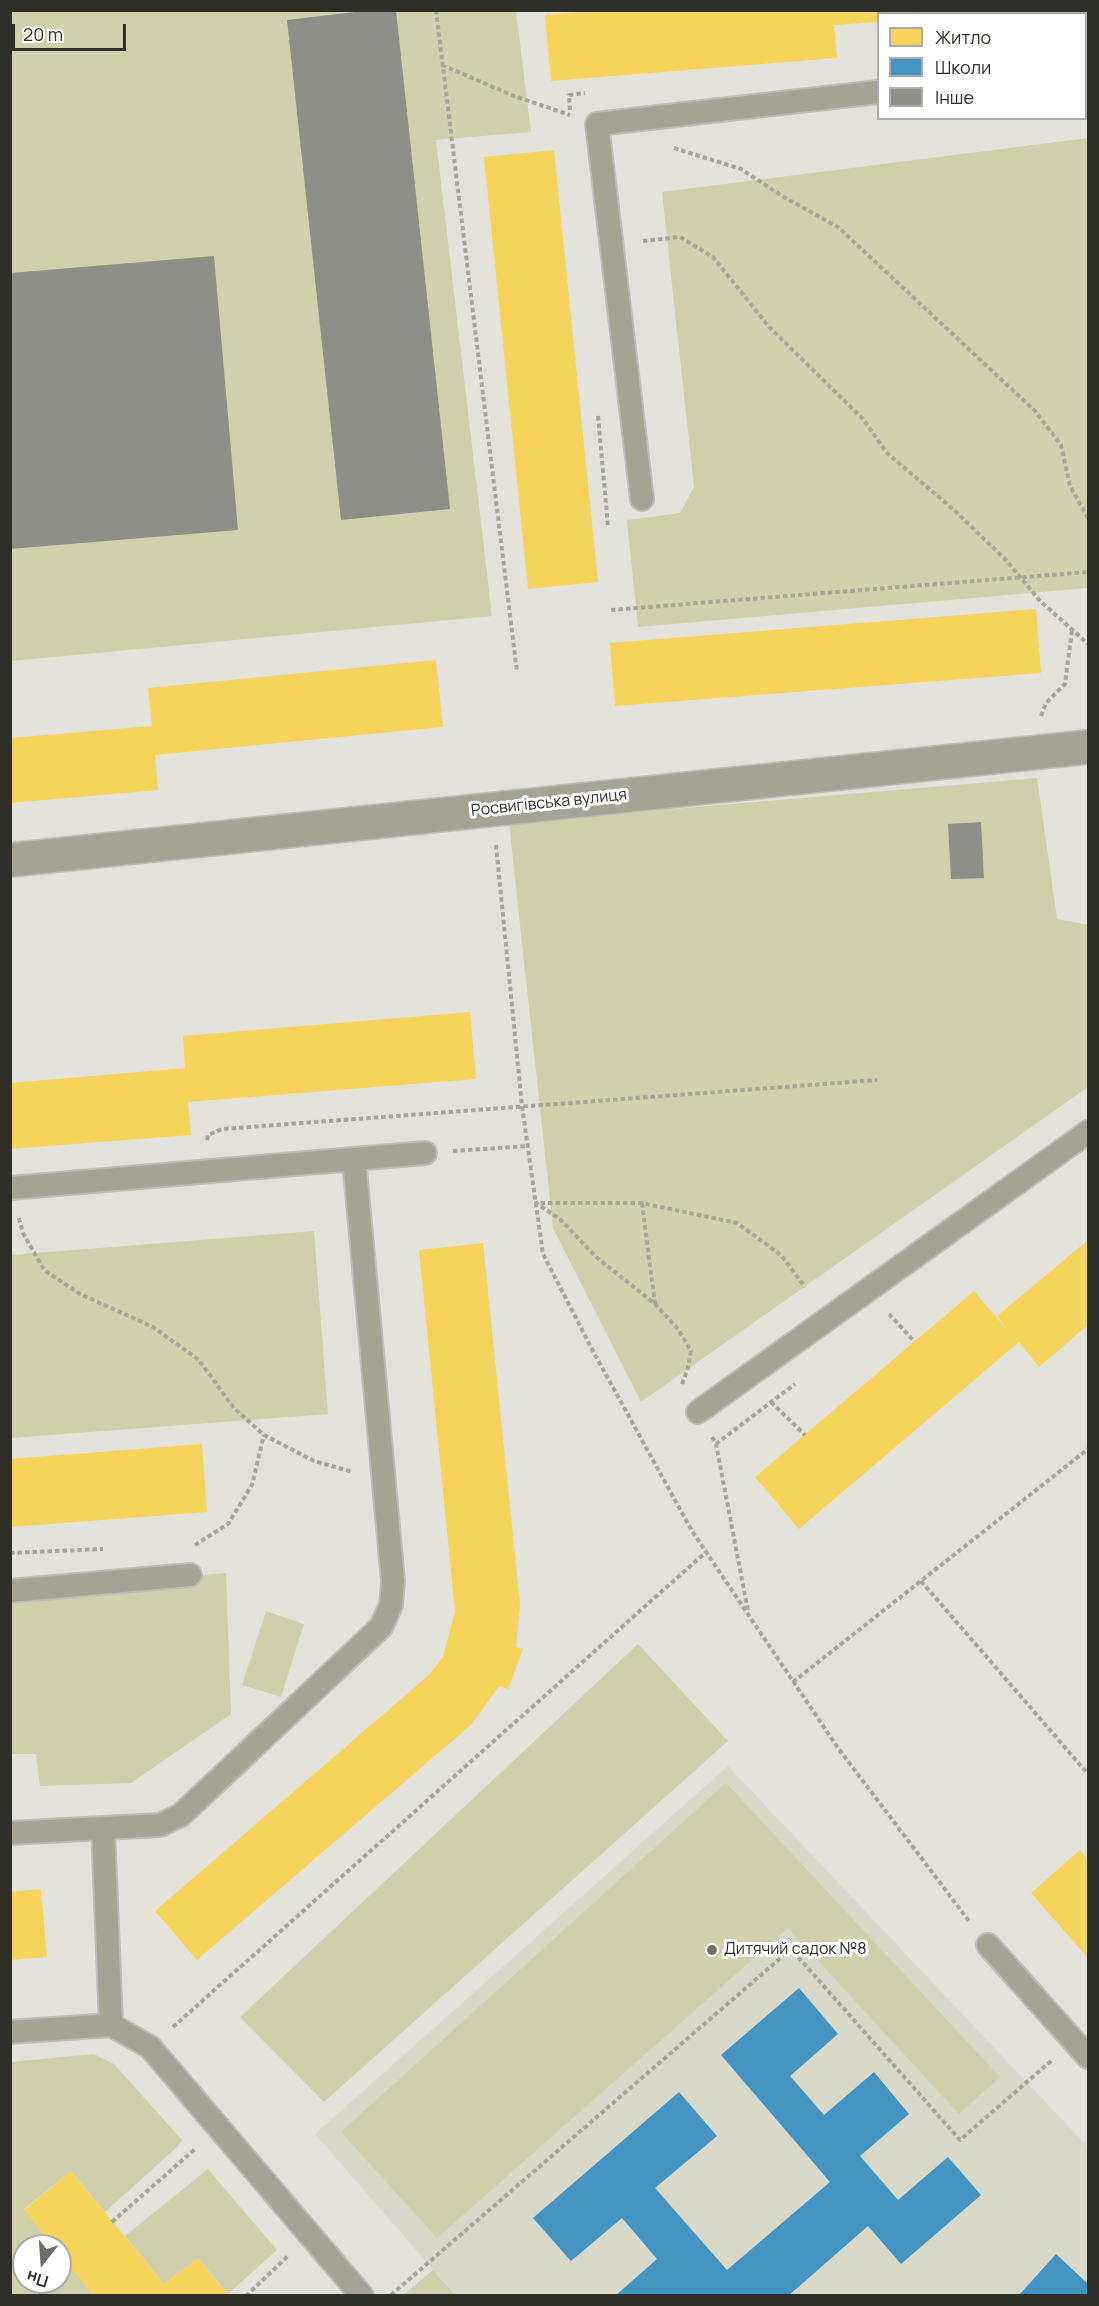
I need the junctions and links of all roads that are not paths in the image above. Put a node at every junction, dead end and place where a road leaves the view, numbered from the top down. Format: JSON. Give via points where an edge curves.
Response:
{"nodes":[{"id":1,"x":877,"y":92,"type":"edge"},
{"id":2,"x":642,"y":499,"type":"dead end"},
{"id":3,"x":1089,"y":747,"type":"edge"},
{"id":4,"x":10,"y":860,"type":"edge"},
{"id":5,"x":1089,"y":1132,"type":"edge"},
{"id":6,"x":425,"y":1153,"type":"road end"},
{"id":7,"x":354,"y":1159,"type":"junction"},
{"id":8,"x":10,"y":1188,"type":"edge"},
{"id":9,"x":698,"y":1412,"type":"road end"},
{"id":10,"x":190,"y":1575,"type":"dead end"},
{"id":11,"x":10,"y":1591,"type":"edge"},
{"id":12,"x":103,"y":1828,"type":"junction"},
{"id":13,"x":10,"y":1833,"type":"edge"},
{"id":14,"x":988,"y":1945,"type":"road end"},
{"id":15,"x":111,"y":2025,"type":"junction"},
{"id":16,"x":10,"y":2032,"type":"edge"},
{"id":17,"x":1081,"y":2049,"type":"edge"},
{"id":18,"x":362,"y":2295,"type":"edge"}],
"edges":[{"from":1,"to":2,"type":"lane","via":[[597,124]]},
{"from":3,"to":4,"type":"street","name":"Росвигівська вулиця"},
{"from":5,"to":9,"type":"lane"},
{"from":6,"to":7,"type":"lane"},
{"from":7,"to":8,"type":"lane"},
{"from":7,"to":12,"type":"lane","via":[[393,1581],[392,1605],[381,1627],[181,1815],[160,1825]]},
{"from":10,"to":11,"type":"lane"},
{"from":12,"to":13,"type":"lane"},
{"from":12,"to":15,"type":"lane"},
{"from":14,"to":17,"type":"lane"},
{"from":15,"to":16,"type":"lane"},
{"from":15,"to":18,"type":"lane","via":[[150,2047]]}]}
